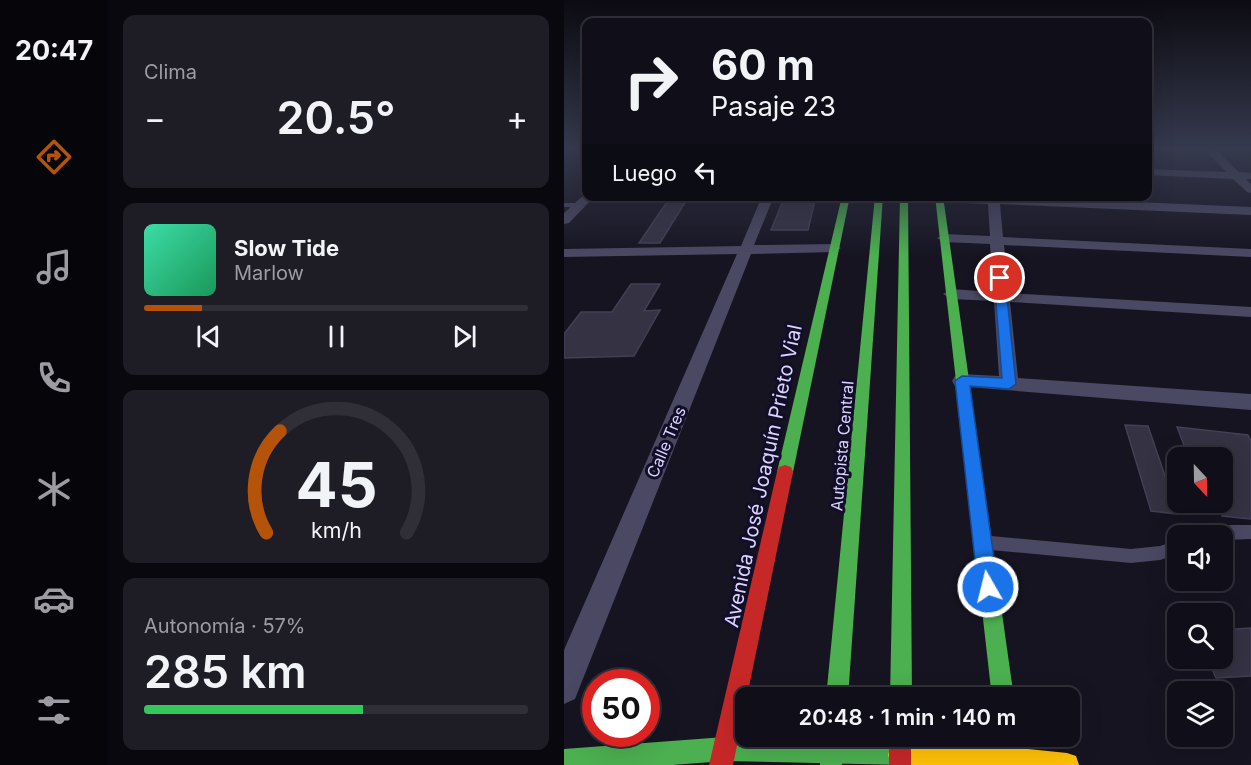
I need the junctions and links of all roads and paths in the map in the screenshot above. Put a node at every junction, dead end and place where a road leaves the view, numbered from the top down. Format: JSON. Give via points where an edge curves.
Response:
{"nodes":[{"id":1,"x":584,"y":201,"type":"edge"},
{"id":2,"x":766,"y":201,"type":"edge"},
{"id":3,"x":845,"y":201,"type":"edge"},
{"id":4,"x":879,"y":201,"type":"edge"},
{"id":5,"x":904,"y":201,"type":"edge"},
{"id":6,"x":939,"y":201,"type":"edge"},
{"id":7,"x":993,"y":201,"type":"edge"},
{"id":8,"x":1053,"y":201,"type":"edge"},
{"id":9,"x":564,"y":205,"type":"edge"},
{"id":10,"x":1251,"y":211,"type":"edge"},
{"id":11,"x":564,"y":220,"type":"edge"},
{"id":12,"x":944,"y":238,"type":"junction"},
{"id":13,"x":996,"y":240,"type":"junction"},
{"id":14,"x":834,"y":248,"type":"junction"},
{"id":15,"x":746,"y":250,"type":"junction"},
{"id":16,"x":564,"y":253,"type":"edge"},
{"id":17,"x":1251,"y":253,"type":"edge"},
{"id":18,"x":951,"y":294,"type":"junction"},
{"id":19,"x":1001,"y":297,"type":"junction"},
{"id":20,"x":1251,"y":312,"type":"edge"},
{"id":21,"x":962,"y":381,"type":"junction"},
{"id":22,"x":1009,"y":384,"type":"junction"},
{"id":23,"x":1251,"y":402,"type":"edge"},
{"id":24,"x":1233,"y":532,"type":"edge"},
{"id":25,"x":1251,"y":532,"type":"edge"},
{"id":26,"x":982,"y":543,"type":"junction"},
{"id":27,"x":1167,"y":551,"type":"edge"},
{"id":28,"x":839,"y":687,"type":"edge"},
{"id":29,"x":901,"y":687,"type":"edge"},
{"id":30,"x":1002,"y":687,"type":"edge"},
{"id":31,"x":564,"y":688,"type":"edge"},
{"id":32,"x":833,"y":747,"type":"edge"},
{"id":33,"x":900,"y":747,"type":"edge"},
{"id":34,"x":725,"y":749,"type":"junction"},
{"id":35,"x":1009,"y":757,"type":"edge"},
{"id":36,"x":564,"y":761,"type":"edge"},
{"id":37,"x":721,"y":765,"type":"edge"},
{"id":38,"x":831,"y":765,"type":"edge"},
{"id":39,"x":900,"y":765,"type":"edge"},
{"id":40,"x":1067,"y":765,"type":"edge"}],
"edges":[{"from":1,"to":9,"type":"lane"},
{"from":1,"to":11,"type":"street"},
{"from":2,"to":15,"type":"street","name":"Calle Tres"},
{"from":3,"to":14,"type":"main road","name":"Avenida José Joaquín Prieto Vial"},
{"from":4,"to":28,"type":"main road","name":"Autopista Central"},
{"from":5,"to":29,"type":"main road"},
{"from":6,"to":12,"type":"main road"},
{"from":7,"to":13,"type":"street"},
{"from":8,"to":10,"type":"street"},
{"from":12,"to":13,"type":"street"},
{"from":12,"to":18,"type":"main road"},
{"from":13,"to":17,"type":"street"},
{"from":13,"to":19,"type":"street"},
{"from":14,"to":15,"type":"street"},
{"from":14,"to":34,"type":"main road","name":"Avenida José Joaquín Prieto Vial"},
{"from":15,"to":16,"type":"street"},
{"from":15,"to":31,"type":"street","name":"Calle Tres"},
{"from":18,"to":19,"type":"street"},
{"from":18,"to":21,"type":"main road"},
{"from":19,"to":20,"type":"street"},
{"from":19,"to":22,"type":"street"},
{"from":21,"to":22,"type":"street"},
{"from":21,"to":26,"type":"main road"},
{"from":22,"to":23,"type":"street"},
{"from":24,"to":25,"type":"lane"},
{"from":26,"to":27,"type":"lane","via":[[1131,556]]},
{"from":26,"to":30,"type":"main road"},
{"from":32,"to":38,"type":"main road","bridge":true},
{"from":33,"to":39,"type":"main road","bridge":true},
{"from":34,"to":35,"type":"main road"},
{"from":34,"to":36,"type":"main road"},
{"from":34,"to":37,"type":"main road","name":"Avenida José Joaquín Prieto Vial"},
{"from":35,"to":40,"type":"main road"}]}
